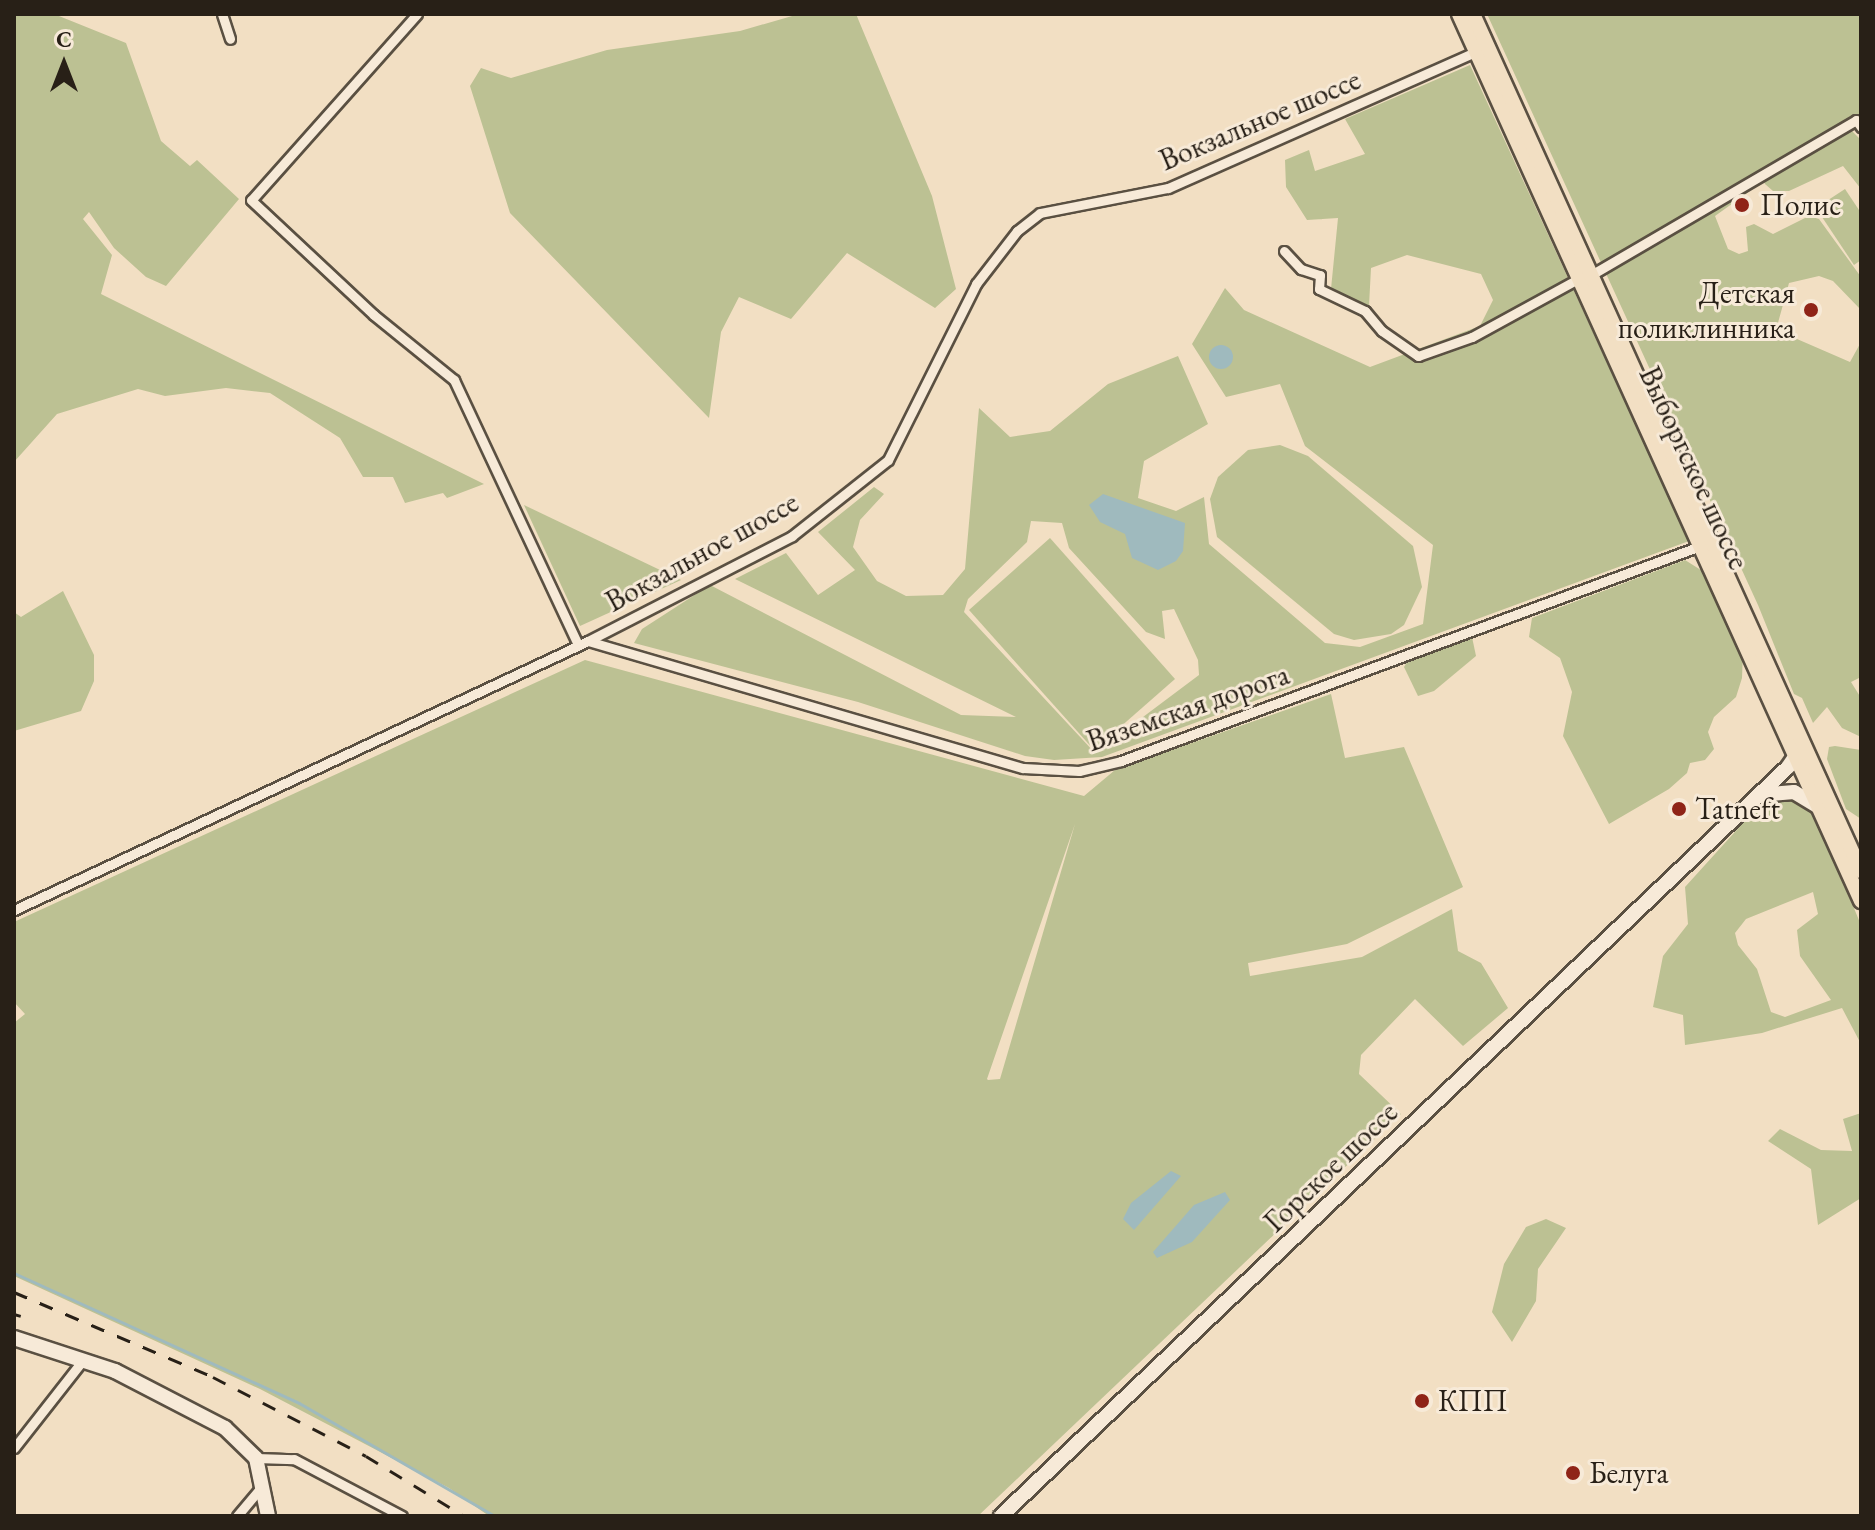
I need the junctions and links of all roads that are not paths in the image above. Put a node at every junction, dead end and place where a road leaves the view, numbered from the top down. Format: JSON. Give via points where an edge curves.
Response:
{"nodes":[{"id":1,"x":222,"y":14,"type":"edge"},
{"id":2,"x":417,"y":14,"type":"edge"},
{"id":3,"x":1459,"y":14,"type":"edge"},
{"id":4,"x":1473,"y":14,"type":"edge"},
{"id":5,"x":230,"y":39,"type":"dead end"},
{"id":6,"x":1475,"y":52,"type":"junction"},
{"id":7,"x":1859,"y":124,"type":"edge"},
{"id":8,"x":1284,"y":251,"type":"dead end"},
{"id":9,"x":1585,"y":277,"type":"junction"},
{"id":10,"x":1700,"y":546,"type":"junction"},
{"id":11,"x":588,"y":641,"type":"junction"},
{"id":12,"x":578,"y":645,"type":"junction"},
{"id":13,"x":1797,"y":752,"type":"junction"},
{"id":14,"x":1759,"y":795,"type":"junction"},
{"id":15,"x":1817,"y":806,"type":"junction"},
{"id":16,"x":1842,"y":830,"type":"junction"},
{"id":17,"x":1861,"y":840,"type":"edge"},
{"id":18,"x":1695,"y":853,"type":"junction"},
{"id":19,"x":1861,"y":871,"type":"edge"},
{"id":20,"x":1861,"y":901,"type":"edge"},
{"id":21,"x":14,"y":910,"type":"edge"},
{"id":22,"x":14,"y":1338,"type":"edge"},
{"id":23,"x":83,"y":1360,"type":"junction"},
{"id":24,"x":14,"y":1448,"type":"edge"},
{"id":25,"x":256,"y":1458,"type":"junction"},
{"id":26,"x":263,"y":1485,"type":"junction"},
{"id":27,"x":237,"y":1516,"type":"edge"},
{"id":28,"x":268,"y":1516,"type":"edge"},
{"id":29,"x":402,"y":1516,"type":"edge"},
{"id":30,"x":1001,"y":1516,"type":"edge"}],
"edges":[{"from":1,"to":5,"type":"street"},
{"from":2,"to":12,"type":"street","via":[[251,200],[374,315],[454,380]]},
{"from":3,"to":6,"type":"main road","name":"Выборгское шоссе"},
{"from":4,"to":9,"type":"main road","name":"Выборгское шоссе"},
{"from":6,"to":9,"type":"main road","name":"Выборгское шоссе"},
{"from":6,"to":11,"type":"street","name":"Вокзальное шоссе","via":[[1168,188],[1040,213],[1017,231],[976,284],[888,460],[792,536]]},
{"from":7,"to":9,"type":"street"},
{"from":8,"to":9,"type":"street","via":[[1301,269],[1320,275],[1319,289],[1365,311],[1382,331],[1418,356],[1472,337]]},
{"from":9,"to":10,"type":"main road","name":"Выборгское шоссе"},
{"from":9,"to":13,"type":"main road","name":"Выборгское шоссе"},
{"from":10,"to":11,"type":"street","name":"Вяземская дорога","via":[[1121,761],[1079,771],[1023,768]]},
{"from":10,"to":13,"type":"main road","name":"Выборгское шоссе"},
{"from":11,"to":12,"type":"street","name":"Вокзальное шоссе"},
{"from":12,"to":21,"type":"street","name":"Вокзальное шоссе"},
{"from":13,"to":14,"type":"main road","name":"Горское шоссе"},
{"from":13,"to":15,"type":"main road","name":"Выборгское шоссе"},
{"from":13,"to":16,"type":"main road","name":"Выборгское шоссе"},
{"from":13,"to":18,"type":"main road","name":"Горское шоссе"},
{"from":14,"to":15,"type":"main road","via":[[1794,792]]},
{"from":14,"to":18,"type":"main road","name":"Горское шоссе"},
{"from":15,"to":20,"type":"main road","name":"Выборгское шоссе"},
{"from":16,"to":17,"type":"main road"},
{"from":16,"to":19,"type":"main road","name":"Выборгское шоссе"},
{"from":18,"to":30,"type":"main road","name":"Горское шоссе"},
{"from":22,"to":23,"type":"main road"},
{"from":23,"to":24,"type":"street"},
{"from":23,"to":25,"type":"main road","via":[[225,1428]]},
{"from":25,"to":26,"type":"main road"},
{"from":25,"to":29,"type":"street","via":[[294,1459]]},
{"from":26,"to":27,"type":"street"},
{"from":26,"to":28,"type":"main road"}]}
